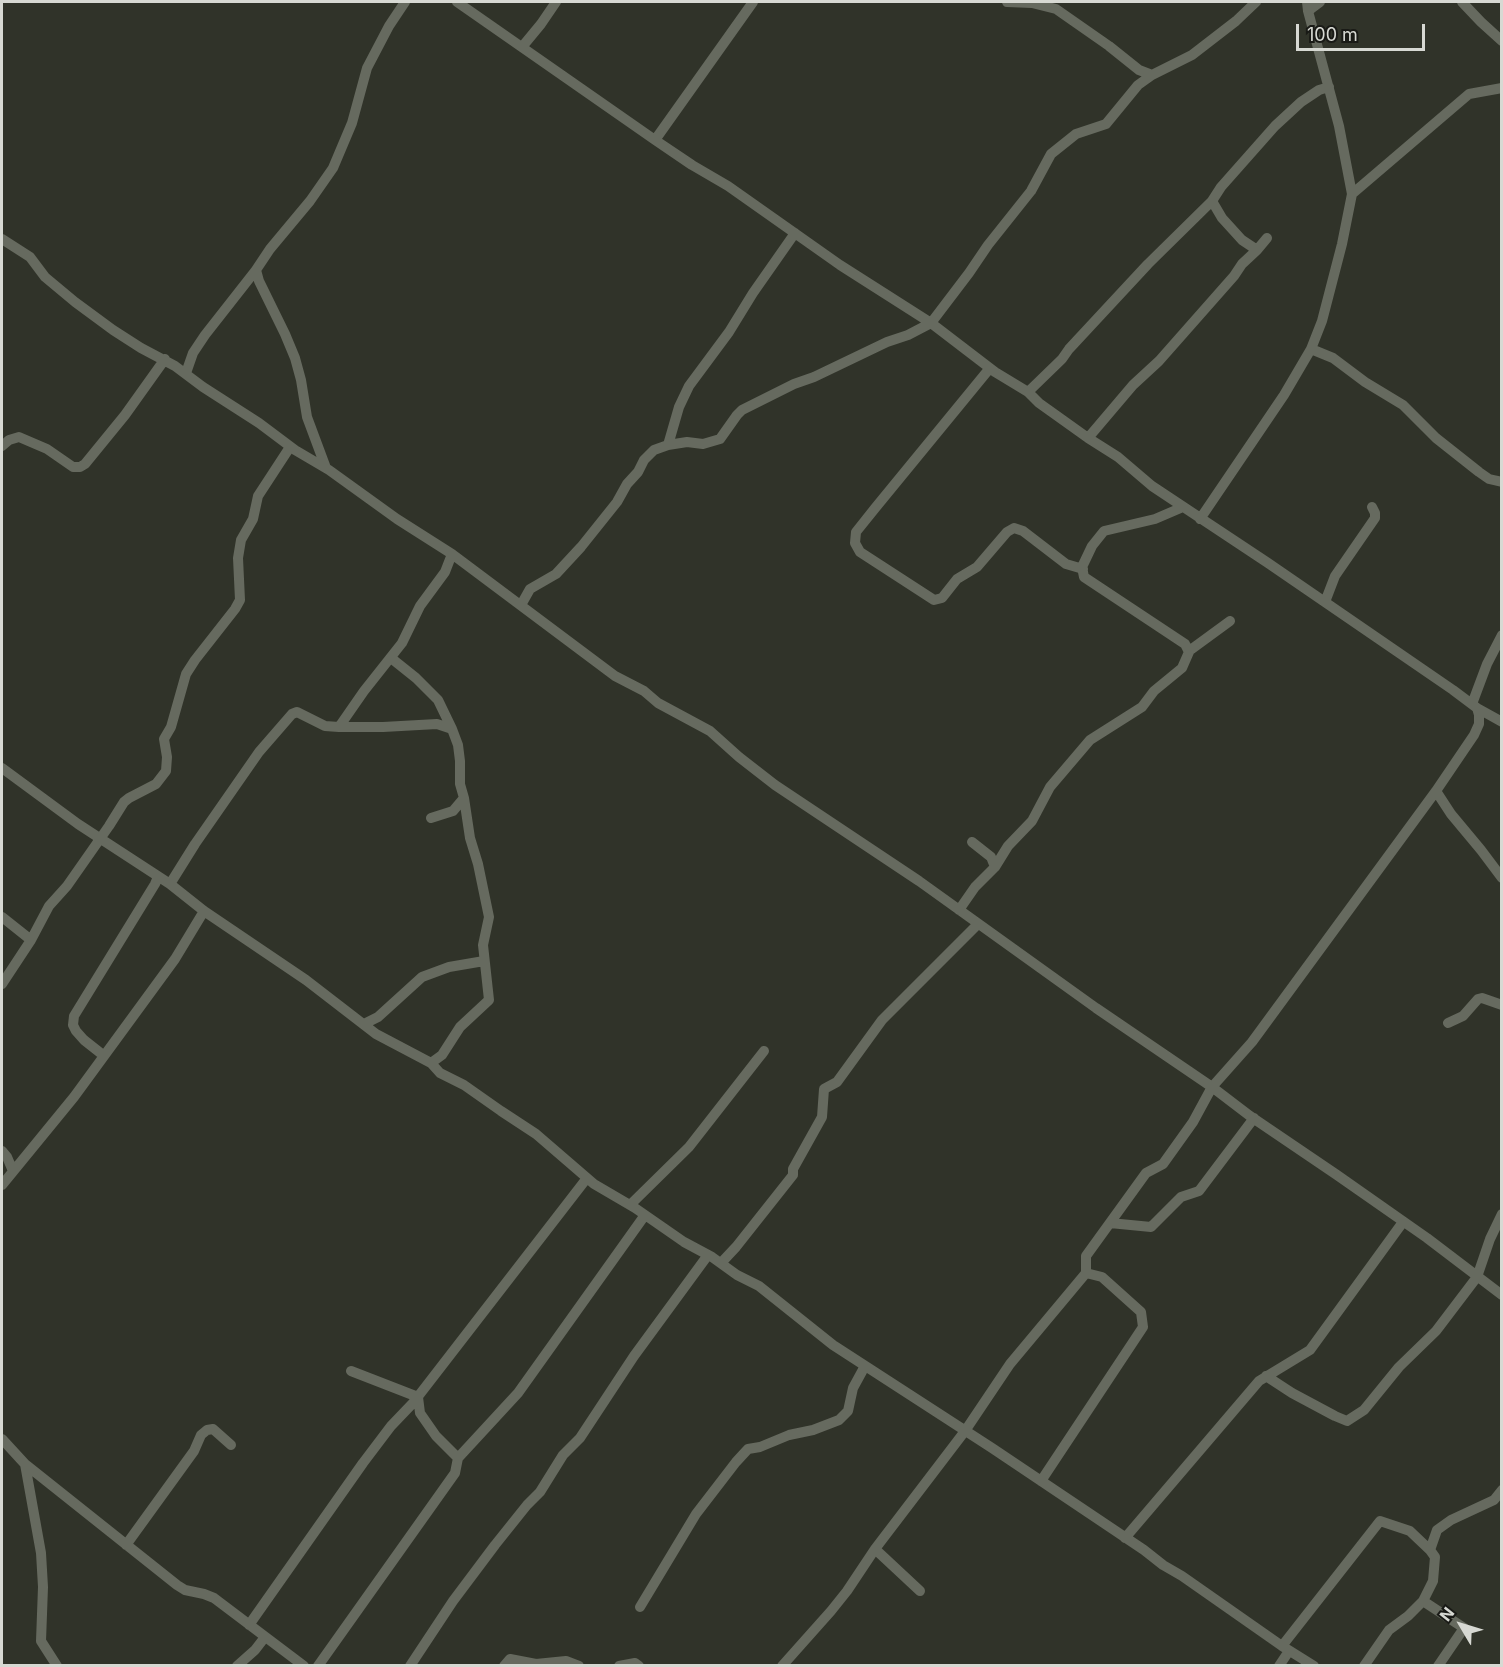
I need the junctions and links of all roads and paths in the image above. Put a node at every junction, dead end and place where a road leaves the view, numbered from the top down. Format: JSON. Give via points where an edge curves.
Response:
{"nodes":[{"id":1,"x":405,"y":2,"type":"edge"},
{"id":2,"x":457,"y":2,"type":"edge"},
{"id":3,"x":556,"y":2,"type":"edge"},
{"id":4,"x":753,"y":2,"type":"edge"},
{"id":5,"x":1006,"y":2,"type":"edge"},
{"id":6,"x":1256,"y":2,"type":"edge"},
{"id":7,"x":1320,"y":2,"type":"edge"},
{"id":8,"x":1462,"y":2,"type":"edge"},
{"id":9,"x":1308,"y":6,"type":"edge"},
{"id":10,"x":1502,"y":41,"type":"edge"},
{"id":11,"x":522,"y":47,"type":"junction"},
{"id":12,"x":1152,"y":75,"type":"junction"},
{"id":13,"x":1329,"y":87,"type":"junction"},
{"id":14,"x":1502,"y":88,"type":"edge"},
{"id":15,"x":655,"y":140,"type":"junction"},
{"id":16,"x":1352,"y":194,"type":"junction"},
{"id":17,"x":1212,"y":201,"type":"junction"},
{"id":18,"x":795,"y":233,"type":"junction"},
{"id":19,"x":1267,"y":238,"type":"dead end"},
{"id":20,"x":2,"y":239,"type":"edge"},
{"id":21,"x":1257,"y":250,"type":"junction"},
{"id":22,"x":256,"y":270,"type":"junction"},
{"id":23,"x":931,"y":322,"type":"junction"},
{"id":24,"x":1311,"y":349,"type":"junction"},
{"id":25,"x":165,"y":359,"type":"junction"},
{"id":26,"x":990,"y":368,"type":"junction"},
{"id":27,"x":186,"y":373,"type":"junction"},
{"id":28,"x":1028,"y":392,"type":"junction"},
{"id":29,"x":1088,"y":438,"type":"junction"},
{"id":30,"x":668,"y":445,"type":"junction"},
{"id":31,"x":2,"y":446,"type":"edge"},
{"id":32,"x":290,"y":447,"type":"junction"},
{"id":33,"x":326,"y":468,"type":"junction"},
{"id":34,"x":1502,"y":482,"type":"edge"},
{"id":35,"x":1183,"y":507,"type":"junction"},
{"id":36,"x":1372,"y":507,"type":"dead end"},
{"id":37,"x":1200,"y":519,"type":"junction"},
{"id":38,"x":452,"y":554,"type":"junction"},
{"id":39,"x":1083,"y":569,"type":"junction"},
{"id":40,"x":1325,"y":602,"type":"junction"},
{"id":41,"x":521,"y":605,"type":"junction"},
{"id":42,"x":1230,"y":621,"type":"dead end"},
{"id":43,"x":1502,"y":635,"type":"edge"},
{"id":44,"x":1189,"y":651,"type":"junction"},
{"id":45,"x":391,"y":658,"type":"junction"},
{"id":46,"x":1474,"y":706,"type":"junction"},
{"id":47,"x":1502,"y":722,"type":"edge"},
{"id":48,"x":339,"y":727,"type":"junction"},
{"id":49,"x":452,"y":729,"type":"junction"},
{"id":50,"x":2,"y":768,"type":"edge"},
{"id":51,"x":1436,"y":791,"type":"junction"},
{"id":52,"x":464,"y":798,"type":"junction"},
{"id":53,"x":431,"y":818,"type":"dead end"},
{"id":54,"x":99,"y":838,"type":"junction"},
{"id":55,"x":972,"y":842,"type":"dead end"},
{"id":56,"x":995,"y":867,"type":"junction"},
{"id":57,"x":158,"y":877,"type":"junction"},
{"id":58,"x":1502,"y":878,"type":"edge"},
{"id":59,"x":170,"y":884,"type":"junction"},
{"id":60,"x":959,"y":910,"type":"junction"},
{"id":61,"x":204,"y":911,"type":"junction"},
{"id":62,"x":2,"y":917,"type":"edge"},
{"id":63,"x":978,"y":924,"type":"junction"},
{"id":64,"x":31,"y":940,"type":"junction"},
{"id":65,"x":484,"y":962,"type":"junction"},
{"id":66,"x":2,"y":984,"type":"edge"},
{"id":67,"x":1502,"y":1005,"type":"edge"},
{"id":68,"x":1448,"y":1023,"type":"dead end"},
{"id":69,"x":364,"y":1024,"type":"junction"},
{"id":70,"x":764,"y":1051,"type":"dead end"},
{"id":71,"x":103,"y":1055,"type":"junction"},
{"id":72,"x":431,"y":1063,"type":"junction"},
{"id":73,"x":1212,"y":1087,"type":"junction"},
{"id":74,"x":1254,"y":1118,"type":"junction"},
{"id":75,"x":2,"y":1151,"type":"edge"},
{"id":76,"x":13,"y":1171,"type":"junction"},
{"id":77,"x":587,"y":1178,"type":"junction"},
{"id":78,"x":2,"y":1185,"type":"edge"},
{"id":79,"x":630,"y":1205,"type":"junction"},
{"id":80,"x":645,"y":1215,"type":"junction"},
{"id":81,"x":1501,"y":1217,"type":"edge"},
{"id":82,"x":1403,"y":1222,"type":"junction"},
{"id":83,"x":1110,"y":1223,"type":"junction"},
{"id":84,"x":708,"y":1255,"type":"junction"},
{"id":85,"x":721,"y":1263,"type":"junction"},
{"id":86,"x":1086,"y":1272,"type":"junction"},
{"id":87,"x":1477,"y":1277,"type":"junction"},
{"id":88,"x":1502,"y":1295,"type":"edge"},
{"id":89,"x":865,"y":1366,"type":"junction"},
{"id":90,"x":351,"y":1371,"type":"dead end"},
{"id":91,"x":1266,"y":1376,"type":"junction"},
{"id":92,"x":418,"y":1397,"type":"junction"},
{"id":93,"x":965,"y":1431,"type":"junction"},
{"id":94,"x":2,"y":1439,"type":"edge"},
{"id":95,"x":231,"y":1445,"type":"dead end"},
{"id":96,"x":458,"y":1458,"type":"junction"},
{"id":97,"x":25,"y":1464,"type":"junction"},
{"id":98,"x":1041,"y":1480,"type":"junction"},
{"id":99,"x":1502,"y":1490,"type":"edge"},
{"id":100,"x":1125,"y":1538,"type":"junction"},
{"id":101,"x":126,"y":1545,"type":"junction"},
{"id":102,"x":875,"y":1549,"type":"junction"},
{"id":103,"x":1430,"y":1550,"type":"junction"},
{"id":104,"x":920,"y":1591,"type":"dead end"},
{"id":105,"x":1423,"y":1601,"type":"junction"},
{"id":106,"x":640,"y":1607,"type":"dead end"},
{"id":107,"x":249,"y":1625,"type":"junction"},
{"id":108,"x":264,"y":1637,"type":"junction"},
{"id":109,"x":1286,"y":1649,"type":"junction"},
{"id":110,"x":57,"y":1665,"type":"edge"},
{"id":111,"x":237,"y":1665,"type":"edge"},
{"id":112,"x":304,"y":1665,"type":"edge"},
{"id":113,"x":318,"y":1665,"type":"edge"},
{"id":114,"x":410,"y":1665,"type":"edge"},
{"id":115,"x":504,"y":1665,"type":"edge"},
{"id":116,"x":579,"y":1665,"type":"edge"},
{"id":117,"x":619,"y":1665,"type":"edge"},
{"id":118,"x":639,"y":1665,"type":"edge"},
{"id":119,"x":782,"y":1665,"type":"edge"},
{"id":120,"x":1279,"y":1665,"type":"edge"},
{"id":121,"x":1314,"y":1665,"type":"edge"},
{"id":122,"x":1364,"y":1665,"type":"edge"},
{"id":123,"x":1438,"y":1665,"type":"edge"}],
"edges":[{"from":1,"to":22,"type":"street","via":[[367,68],[352,123],[333,168]]},
{"from":2,"to":11,"type":"street"},
{"from":3,"to":11,"type":"street"},
{"from":4,"to":15,"type":"street"},
{"from":5,"to":12,"type":"street","via":[[1056,9],[1139,70]]},
{"from":6,"to":12,"type":"street","via":[[1192,55]]},
{"from":7,"to":9,"type":"street"},
{"from":8,"to":10,"type":"street"},
{"from":9,"to":13,"type":"street"},
{"from":11,"to":15,"type":"street"},
{"from":12,"to":23,"type":"street","via":[[1106,124],[1076,134],[1051,154],[1031,191]]},
{"from":13,"to":16,"type":"street"},
{"from":13,"to":17,"type":"street","via":[[1301,102],[1275,126]]},
{"from":14,"to":16,"type":"street","via":[[1469,94]]},
{"from":15,"to":18,"type":"street"},
{"from":16,"to":24,"type":"street","via":[[1322,321]]},
{"from":17,"to":21,"type":"street","via":[[1242,240]]},
{"from":17,"to":28,"type":"street"},
{"from":18,"to":23,"type":"street"},
{"from":18,"to":30,"type":"street","via":[[689,386]]},
{"from":19,"to":21,"type":"street"},
{"from":20,"to":25,"type":"street","via":[[30,257],[45,277],[75,302],[129,340]]},
{"from":21,"to":29,"type":"street"},
{"from":22,"to":27,"type":"street","via":[[205,335]]},
{"from":22,"to":33,"type":"street","via":[[295,358],[307,417]]},
{"from":23,"to":26,"type":"street"},
{"from":23,"to":30,"type":"street","via":[[742,410],[720,439],[703,444]]},
{"from":24,"to":34,"type":"street","via":[[1333,358],[1403,405],[1479,472]]},
{"from":24,"to":37,"type":"street"},
{"from":25,"to":27,"type":"street"},
{"from":25,"to":31,"type":"street","via":[[80,467],[73,467],[47,449],[19,437]]},
{"from":26,"to":28,"type":"street"},
{"from":26,"to":39,"type":"street","via":[[869,515],[856,532],[855,543],[860,552],[934,600],[942,598],[957,579],[977,567],[1014,528],[1066,564]]},
{"from":27,"to":32,"type":"street"},
{"from":28,"to":29,"type":"street"},
{"from":29,"to":35,"type":"street"},
{"from":30,"to":41,"type":"street","via":[[648,455],[581,548],[556,574],[530,589]]},
{"from":32,"to":33,"type":"street"},
{"from":32,"to":54,"type":"street","via":[[258,496],[253,519],[241,540],[240,600],[186,674],[164,739],[166,771],[156,784],[124,802]]},
{"from":33,"to":38,"type":"street"},
{"from":35,"to":37,"type":"street"},
{"from":35,"to":39,"type":"street","via":[[1155,519],[1104,531],[1086,556]]},
{"from":36,"to":40,"type":"street","via":[[1375,518],[1335,576]]},
{"from":37,"to":40,"type":"street"},
{"from":38,"to":41,"type":"street"},
{"from":38,"to":45,"type":"street","via":[[445,572],[420,606]]},
{"from":39,"to":44,"type":"street","via":[[1084,577],[1185,644]]},
{"from":40,"to":46,"type":"street"},
{"from":41,"to":60,"type":"street","via":[[615,676],[710,731],[775,785]]},
{"from":42,"to":44,"type":"street"},
{"from":43,"to":46,"type":"street","via":[[1487,664]]},
{"from":44,"to":56,"type":"street","via":[[1182,668],[1154,691],[1142,707],[1090,740],[1050,787],[1032,821],[1008,846]]},
{"from":45,"to":48,"type":"street"},
{"from":45,"to":49,"type":"street","via":[[438,700]]},
{"from":46,"to":47,"type":"street"},
{"from":46,"to":51,"type":"street","via":[[1479,715],[1477,729]]},
{"from":48,"to":49,"type":"street","via":[[437,724]]},
{"from":48,"to":59,"type":"street","via":[[325,726],[300,713],[292,714],[259,752]]},
{"from":49,"to":52,"type":"street","via":[[458,745]]},
{"from":50,"to":54,"type":"street"},
{"from":51,"to":58,"type":"street"},
{"from":51,"to":73,"type":"street","via":[[1252,1042]]},
{"from":52,"to":53,"type":"street","via":[[453,811]]},
{"from":52,"to":65,"type":"street","via":[[489,917],[483,939]]},
{"from":54,"to":57,"type":"street"},
{"from":54,"to":64,"type":"street","via":[[49,906]]},
{"from":55,"to":56,"type":"street","via":[[991,856]]},
{"from":56,"to":60,"type":"street"},
{"from":57,"to":59,"type":"street"},
{"from":57,"to":71,"type":"street","via":[[74,1016],[76,1031]]},
{"from":59,"to":61,"type":"street"},
{"from":60,"to":63,"type":"street"},
{"from":61,"to":69,"type":"street"},
{"from":61,"to":71,"type":"street","via":[[175,958]]},
{"from":62,"to":64,"type":"street"},
{"from":63,"to":73,"type":"street"},
{"from":63,"to":85,"type":"street","via":[[882,1020],[837,1082],[824,1089],[822,1118],[793,1175]]},
{"from":64,"to":66,"type":"street"},
{"from":65,"to":69,"type":"street","via":[[449,967],[422,977],[378,1017]]},
{"from":65,"to":72,"type":"street","via":[[489,1001],[460,1027],[442,1055]]},
{"from":67,"to":68,"type":"street","via":[[1478,999],[1463,1016]]},
{"from":69,"to":72,"type":"street"},
{"from":70,"to":79,"type":"street","via":[[689,1147]]},
{"from":71,"to":76,"type":"street"},
{"from":72,"to":77,"type":"street","via":[[440,1073],[536,1134]]},
{"from":73,"to":74,"type":"street"},
{"from":73,"to":83,"type":"street","via":[[1163,1164],[1146,1173]]},
{"from":74,"to":82,"type":"street"},
{"from":74,"to":83,"type":"street","via":[[1199,1191],[1181,1197],[1151,1227]]},
{"from":75,"to":76,"type":"street"},
{"from":76,"to":78,"type":"street"},
{"from":77,"to":79,"type":"street"},
{"from":77,"to":92,"type":"street"},
{"from":79,"to":80,"type":"street"},
{"from":80,"to":84,"type":"street"},
{"from":80,"to":96,"type":"street","via":[[518,1393]]},
{"from":81,"to":87,"type":"street"},
{"from":82,"to":87,"type":"street"},
{"from":82,"to":91,"type":"street","via":[[1310,1350]]},
{"from":83,"to":86,"type":"street","via":[[1086,1256]]},
{"from":84,"to":85,"type":"street"},
{"from":84,"to":114,"type":"street","via":[[580,1438],[453,1601]]},
{"from":85,"to":89,"type":"street","via":[[759,1286]]},
{"from":86,"to":93,"type":"street","via":[[1010,1364]]},
{"from":86,"to":98,"type":"street","via":[[1102,1277],[1140,1312],[1143,1327]]},
{"from":87,"to":88,"type":"street"},
{"from":87,"to":91,"type":"street","via":[[1436,1331],[1399,1367],[1364,1410],[1347,1421]]},
{"from":89,"to":93,"type":"street"},
{"from":89,"to":106,"type":"street","via":[[853,1388],[848,1411],[839,1420],[748,1449],[696,1514]]},
{"from":90,"to":92,"type":"street"},
{"from":91,"to":100,"type":"street"},
{"from":92,"to":96,"type":"street","via":[[420,1413]]},
{"from":92,"to":107,"type":"street","via":[[363,1463]]},
{"from":93,"to":98,"type":"street"},
{"from":93,"to":102,"type":"street"},
{"from":94,"to":97,"type":"street"},
{"from":95,"to":101,"type":"street","via":[[213,1429],[201,1435],[194,1451]]},
{"from":96,"to":113,"type":"street","via":[[455,1473]]},
{"from":97,"to":101,"type":"street"},
{"from":97,"to":110,"type":"street","via":[[41,1553],[41,1641]]},
{"from":98,"to":100,"type":"street"},
{"from":99,"to":103,"type":"street","via":[[1494,1500],[1437,1530]]},
{"from":100,"to":109,"type":"street"},
{"from":101,"to":107,"type":"street","via":[[177,1585],[214,1598]]},
{"from":102,"to":104,"type":"street"},
{"from":102,"to":119,"type":"street","via":[[836,1605]]},
{"from":103,"to":105,"type":"street","via":[[1435,1557],[1433,1581]]},
{"from":103,"to":109,"type":"street","via":[[1410,1531],[1380,1521]]},
{"from":105,"to":122,"type":"street","via":[[1389,1630]]},
{"from":105,"to":123,"type":"street","via":[[1464,1628]]},
{"from":107,"to":108,"type":"street"},
{"from":108,"to":111,"type":"street"},
{"from":108,"to":112,"type":"street"},
{"from":109,"to":120,"type":"street"},
{"from":109,"to":121,"type":"street"},
{"from":115,"to":116,"type":"street","via":[[510,1659]]},
{"from":117,"to":118,"type":"street"}]}
